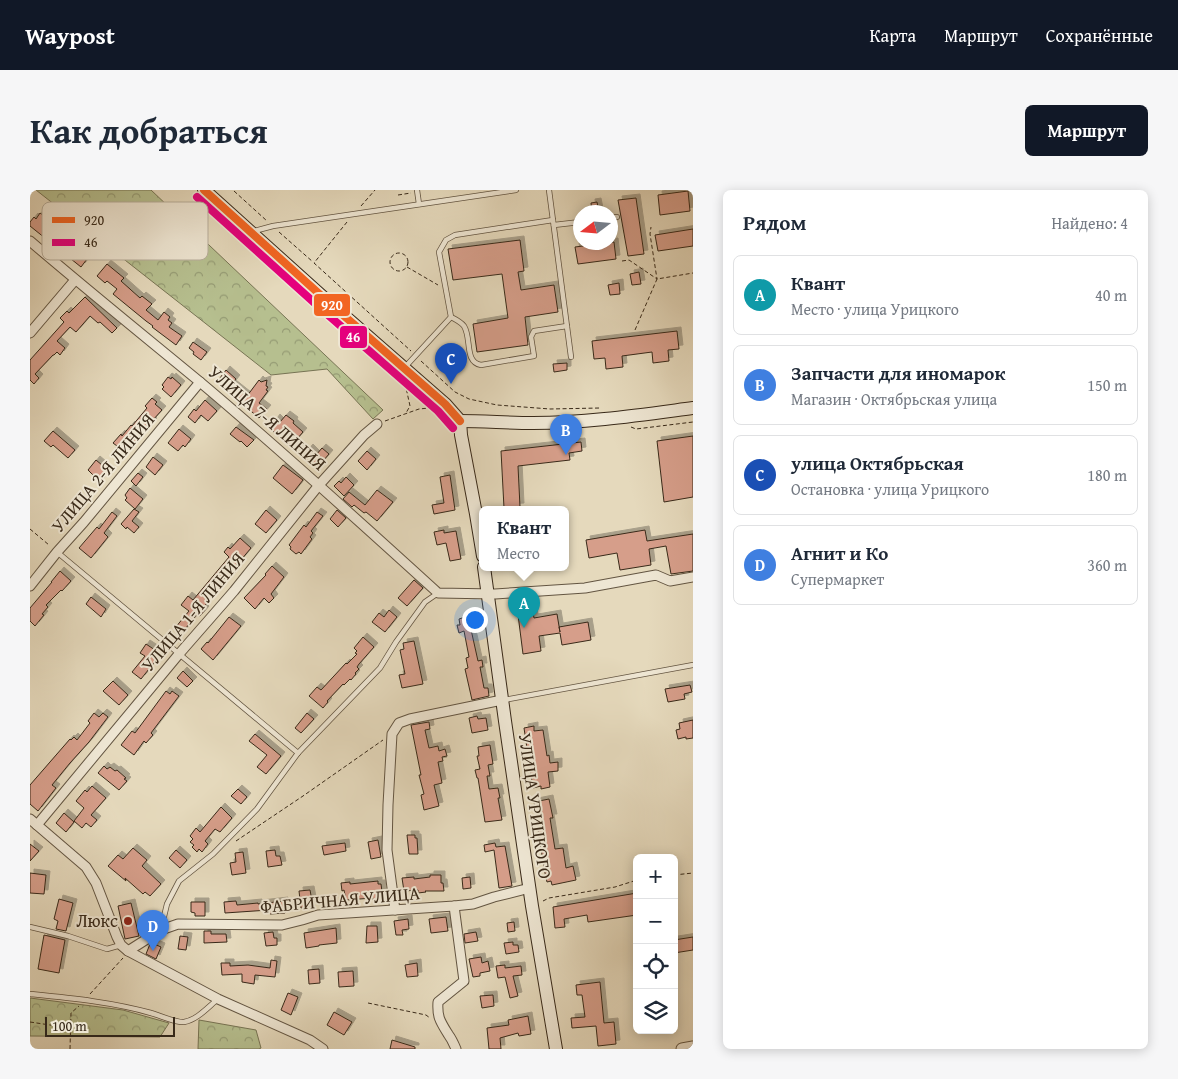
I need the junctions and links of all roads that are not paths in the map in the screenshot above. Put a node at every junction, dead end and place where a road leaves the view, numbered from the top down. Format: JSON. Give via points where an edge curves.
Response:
{"nodes":[{"id":1,"x":204,"y":190,"type":"edge"},
{"id":2,"x":516,"y":190,"type":"edge"},
{"id":3,"x":549,"y":190,"type":"edge"},
{"id":4,"x":417,"y":191,"type":"edge"},
{"id":5,"x":419,"y":204,"type":"junction"},
{"id":6,"x":573,"y":222,"type":"edge"},
{"id":7,"x":553,"y":223,"type":"junction"},
{"id":8,"x":251,"y":232,"type":"junction"},
{"id":9,"x":30,"y":241,"type":"edge"},
{"id":10,"x":42,"y":251,"type":"edge"},
{"id":11,"x":52,"y":260,"type":"edge"},
{"id":12,"x":75,"y":280,"type":"junction"},
{"id":13,"x":451,"y":317,"type":"junction"},
{"id":14,"x":567,"y":326,"type":"junction"},
{"id":15,"x":30,"y":333,"type":"edge"},
{"id":16,"x":571,"y":357,"type":"dead end"},
{"id":17,"x":404,"y":368,"type":"junction"},
{"id":18,"x":200,"y":382,"type":"junction"},
{"id":19,"x":693,"y":408,"type":"edge"},
{"id":20,"x":460,"y":421,"type":"junction"},
{"id":21,"x":377,"y":424,"type":"road end"},
{"id":22,"x":319,"y":485,"type":"junction"},
{"id":23,"x":479,"y":532,"type":"edge"},
{"id":24,"x":57,"y":552,"type":"junction"},
{"id":25,"x":485,"y":571,"type":"edge"},
{"id":26,"x":693,"y":577,"type":"edge"},
{"id":27,"x":30,"y":586,"type":"edge"},
{"id":28,"x":438,"y":593,"type":"junction"},
{"id":29,"x":488,"y":593,"type":"junction"},
{"id":30,"x":179,"y":654,"type":"junction"},
{"id":31,"x":693,"y":665,"type":"edge"},
{"id":32,"x":502,"y":700,"type":"junction"},
{"id":33,"x":298,"y":754,"type":"junction"},
{"id":34,"x":33,"y":822,"type":"edge"},
{"id":35,"x":530,"y":888,"type":"junction"},
{"id":36,"x":454,"y":906,"type":"junction"},
{"id":37,"x":395,"y":910,"type":"junction"},
{"id":38,"x":30,"y":927,"type":"edge"},
{"id":39,"x":161,"y":930,"type":"junction"},
{"id":40,"x":125,"y":948,"type":"junction"},
{"id":41,"x":30,"y":994,"type":"edge"},
{"id":42,"x":218,"y":999,"type":"junction"},
{"id":43,"x":693,"y":1047,"type":"edge"},
{"id":44,"x":323,"y":1049,"type":"edge"},
{"id":45,"x":456,"y":1049,"type":"edge"},
{"id":46,"x":556,"y":1049,"type":"edge"},
{"id":47,"x":682,"y":1049,"type":"edge"}],
"edges":[{"from":1,"to":8,"type":"main road"},
{"from":2,"to":5,"type":"lane"},
{"from":3,"to":7,"type":"lane"},
{"from":4,"to":5,"type":"lane"},
{"from":5,"to":8,"type":"lane"},
{"from":6,"to":7,"type":"lane"},
{"from":7,"to":13,"type":"lane","via":[[455,235],[446,240],[439,252]]},
{"from":7,"to":14,"type":"lane"},
{"from":8,"to":17,"type":"main road"},
{"from":9,"to":10,"type":"street","name":"УЛИЦА 7-Я ЛИНИЯ"},
{"from":11,"to":12,"type":"street","name":"УЛИЦА 7-Я ЛИНИЯ"},
{"from":12,"to":15,"type":"street"},
{"from":12,"to":18,"type":"street","name":"УЛИЦА 7-Я ЛИНИЯ"},
{"from":13,"to":14,"type":"lane","via":[[464,326],[472,360],[482,365],[534,356],[531,337],[534,331]]},
{"from":13,"to":17,"type":"lane"},
{"from":14,"to":16,"type":"lane"},
{"from":17,"to":20,"type":"main road"},
{"from":18,"to":22,"type":"street","name":"УЛИЦА 7-Я ЛИНИЯ"},
{"from":18,"to":24,"type":"street","name":"УЛИЦА 2-Я ЛИНИЯ"},
{"from":19,"to":20,"type":"main road","via":[[604,419],[533,423]]},
{"from":20,"to":23,"type":"main road"},
{"from":21,"to":22,"type":"street","name":"УЛИЦА 1-Я ЛИНИЯ"},
{"from":22,"to":28,"type":"street","name":"УЛИЦА 7-Я ЛИНИЯ"},
{"from":22,"to":30,"type":"street","name":"УЛИЦА 1-Я ЛИНИЯ"},
{"from":24,"to":27,"type":"street","name":"УЛИЦА 2-Я ЛИНИЯ"},
{"from":24,"to":30,"type":"lane"},
{"from":25,"to":29,"type":"main road","name":"УЛИЦА УРИЦКОГО"},
{"from":26,"to":29,"type":"street","via":[[670,581],[656,575],[585,588]]},
{"from":28,"to":29,"type":"street"},
{"from":28,"to":33,"type":"lane","via":[[425,602],[380,668]]},
{"from":29,"to":32,"type":"main road","name":"УЛИЦА УРИЦКОГО"},
{"from":30,"to":33,"type":"lane"},
{"from":30,"to":34,"type":"street","name":"УЛИЦА 1-Я ЛИНИЯ"},
{"from":31,"to":32,"type":"lane"},
{"from":32,"to":35,"type":"main road","name":"УЛИЦА УРИЦКОГО"},
{"from":32,"to":37,"type":"street","via":[[410,719],[399,723],[392,734],[387,850]]},
{"from":33,"to":39,"type":"lane","via":[[257,809],[213,854],[179,881],[167,904]]},
{"from":34,"to":40,"type":"street","via":[[92,875],[117,937]]},
{"from":35,"to":36,"type":"street","name":"ФАБРИЧНАЯ УЛИЦА"},
{"from":35,"to":46,"type":"main road","name":"УЛИЦА УРИЦКОГО"},
{"from":36,"to":37,"type":"street","name":"ФАБРИЧНАЯ УЛИЦА"},
{"from":36,"to":45,"type":"street","via":[[464,981],[438,1002],[437,1012]]},
{"from":37,"to":39,"type":"street","name":"ФАБРИЧНАЯ УЛИЦА","via":[[318,915],[282,925],[178,924]]},
{"from":38,"to":40,"type":"lane","via":[[107,949]]},
{"from":39,"to":40,"type":"street","name":"ФАБРИЧНАЯ УЛИЦА"},
{"from":40,"to":42,"type":"street"},
{"from":41,"to":42,"type":"lane","via":[[131,1007],[178,1022],[196,1017]]},
{"from":42,"to":44,"type":"street","via":[[310,1040]]},
{"from":43,"to":47,"type":"street"}]}
